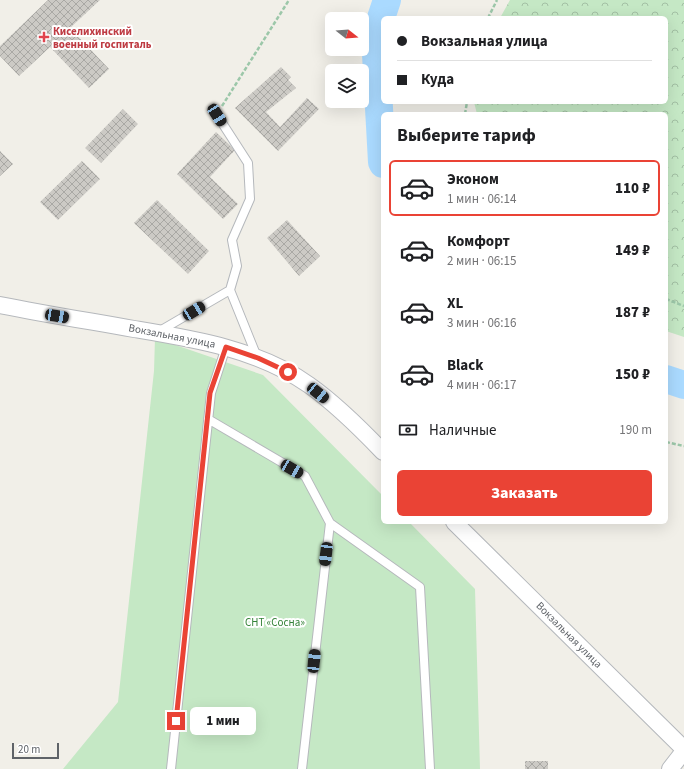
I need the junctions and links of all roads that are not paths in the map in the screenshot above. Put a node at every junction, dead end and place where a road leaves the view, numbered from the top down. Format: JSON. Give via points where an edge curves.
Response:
{"nodes":[{"id":1,"x":217,"y":115,"type":"road end"},
{"id":2,"x":230,"y":290,"type":"junction"},
{"id":3,"x":0,"y":305,"type":"edge"},
{"id":4,"x":157,"y":333,"type":"junction"},
{"id":5,"x":226,"y":347,"type":"junction"},
{"id":6,"x":258,"y":358,"type":"junction"},
{"id":7,"x":208,"y":419,"type":"junction"},
{"id":8,"x":381,"y":450,"type":"edge"},
{"id":9,"x":330,"y":523,"type":"junction"},
{"id":10,"x":456,"y":524,"type":"edge"},
{"id":11,"x":684,"y":750,"type":"edge"},
{"id":12,"x":171,"y":769,"type":"edge"},
{"id":13,"x":302,"y":769,"type":"edge"},
{"id":14,"x":430,"y":769,"type":"edge"},
{"id":15,"x":670,"y":769,"type":"edge"}],
"edges":[{"from":1,"to":2,"type":"lane","via":[[248,163],[250,199],[232,240],[237,266]]},
{"from":2,"to":4,"type":"lane"},
{"from":2,"to":6,"type":"lane"},
{"from":3,"to":4,"type":"street","name":"Вокзальная улица"},
{"from":4,"to":5,"type":"street","name":"Вокзальная улица"},
{"from":5,"to":6,"type":"street","name":"Вокзальная улица"},
{"from":5,"to":7,"type":"lane","via":[[210,393]]},
{"from":6,"to":8,"type":"street","name":"Вокзальная улица","via":[[308,385]]},
{"from":7,"to":9,"type":"lane","via":[[305,476]]},
{"from":7,"to":12,"type":"lane"},
{"from":9,"to":13,"type":"lane"},
{"from":9,"to":14,"type":"lane","via":[[420,587]]},
{"from":10,"to":11,"type":"street","name":"Вокзальная улица"},
{"from":11,"to":15,"type":"street"}]}
